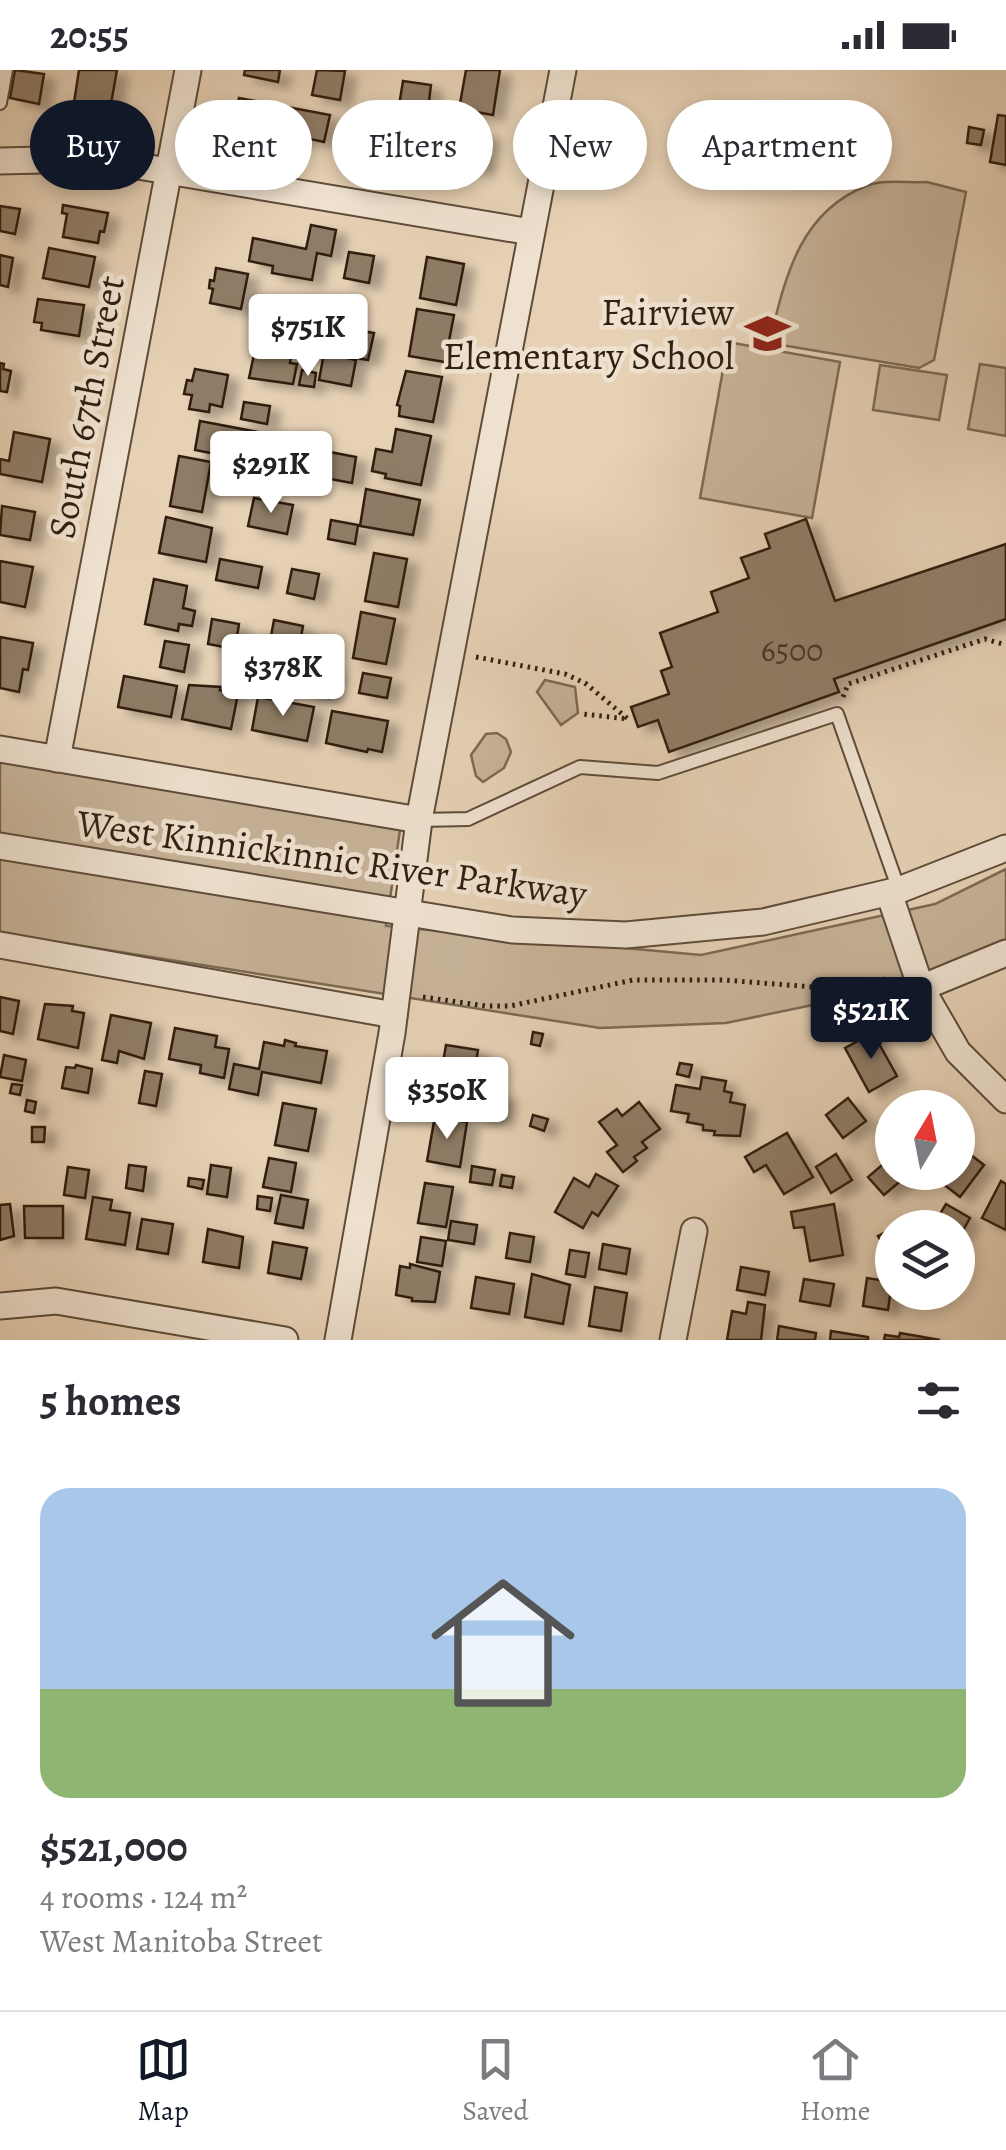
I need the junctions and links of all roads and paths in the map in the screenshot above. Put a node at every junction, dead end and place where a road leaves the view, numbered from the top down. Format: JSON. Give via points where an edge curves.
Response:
{"nodes":[{"id":1,"x":6,"y":70,"type":"edge"},
{"id":2,"x":188,"y":70,"type":"edge"},
{"id":3,"x":563,"y":70,"type":"edge"},
{"id":4,"x":0,"y":103,"type":"edge"},
{"id":5,"x":0,"y":160,"type":"edge"},
{"id":6,"x":169,"y":170,"type":"junction"},
{"id":7,"x":530,"y":232,"type":"junction"},
{"id":8,"x":1006,"y":646,"type":"edge"},
{"id":9,"x":476,"y":657,"type":"dead end"},
{"id":10,"x":583,"y":714,"type":"dead end"},
{"id":11,"x":837,"y":714,"type":"junction"},
{"id":12,"x":0,"y":749,"type":"edge"},
{"id":13,"x":57,"y":759,"type":"junction"},
{"id":14,"x":419,"y":820,"type":"junction"},
{"id":15,"x":0,"y":846,"type":"edge"},
{"id":16,"x":1006,"y":848,"type":"edge"},
{"id":17,"x":894,"y":891,"type":"junction"},
{"id":18,"x":407,"y":913,"type":"junction"},
{"id":19,"x":0,"y":945,"type":"edge"},
{"id":20,"x":1006,"y":953,"type":"edge"},
{"id":21,"x":885,"y":979,"type":"dead end"},
{"id":22,"x":922,"y":988,"type":"junction"},
{"id":23,"x":422,"y":997,"type":"dead end"},
{"id":24,"x":394,"y":1015,"type":"junction"},
{"id":25,"x":1006,"y":1100,"type":"edge"},
{"id":26,"x":694,"y":1231,"type":"dead end"},
{"id":27,"x":0,"y":1306,"type":"edge"},
{"id":28,"x":284,"y":1340,"type":"edge"},
{"id":29,"x":338,"y":1340,"type":"edge"},
{"id":30,"x":674,"y":1340,"type":"edge"}],
"edges":[{"from":1,"to":4,"type":"lane"},
{"from":2,"to":6,"type":"street","name":"South 67th Street"},
{"from":3,"to":7,"type":"street"},
{"from":5,"to":6,"type":"street","via":[[84,159]]},
{"from":6,"to":7,"type":"street"},
{"from":6,"to":13,"type":"street","name":"South 67th Street"},
{"from":7,"to":14,"type":"street"},
{"from":8,"to":11,"type":"path","via":[[985,639],[848,684]]},
{"from":9,"to":10,"type":"path","via":[[566,674],[628,719]]},
{"from":11,"to":14,"type":"lane","via":[[658,773],[580,767],[468,819]]},
{"from":11,"to":17,"type":"lane"},
{"from":12,"to":13,"type":"street","name":"West Kinnickinnic River Parkway"},
{"from":13,"to":14,"type":"street","name":"West Kinnickinnic River Parkway"},
{"from":14,"to":18,"type":"street"},
{"from":15,"to":18,"type":"street","name":"West Kinnickinnic River Parkway"},
{"from":16,"to":17,"type":"street","name":"West Kinnickinnic River Parkway"},
{"from":17,"to":18,"type":"street","name":"West Kinnickinnic River Parkway","via":[[763,922],[642,934],[512,930]]},
{"from":17,"to":22,"type":"street"},
{"from":18,"to":24,"type":"street"},
{"from":19,"to":24,"type":"street"},
{"from":20,"to":22,"type":"street"},
{"from":21,"to":23,"type":"path","via":[[813,987],[633,980],[510,1006]]},
{"from":22,"to":25,"type":"street","via":[[958,1052]]},
{"from":24,"to":29,"type":"street"},
{"from":26,"to":30,"type":"street"},
{"from":27,"to":28,"type":"street","via":[[56,1301]]}]}
